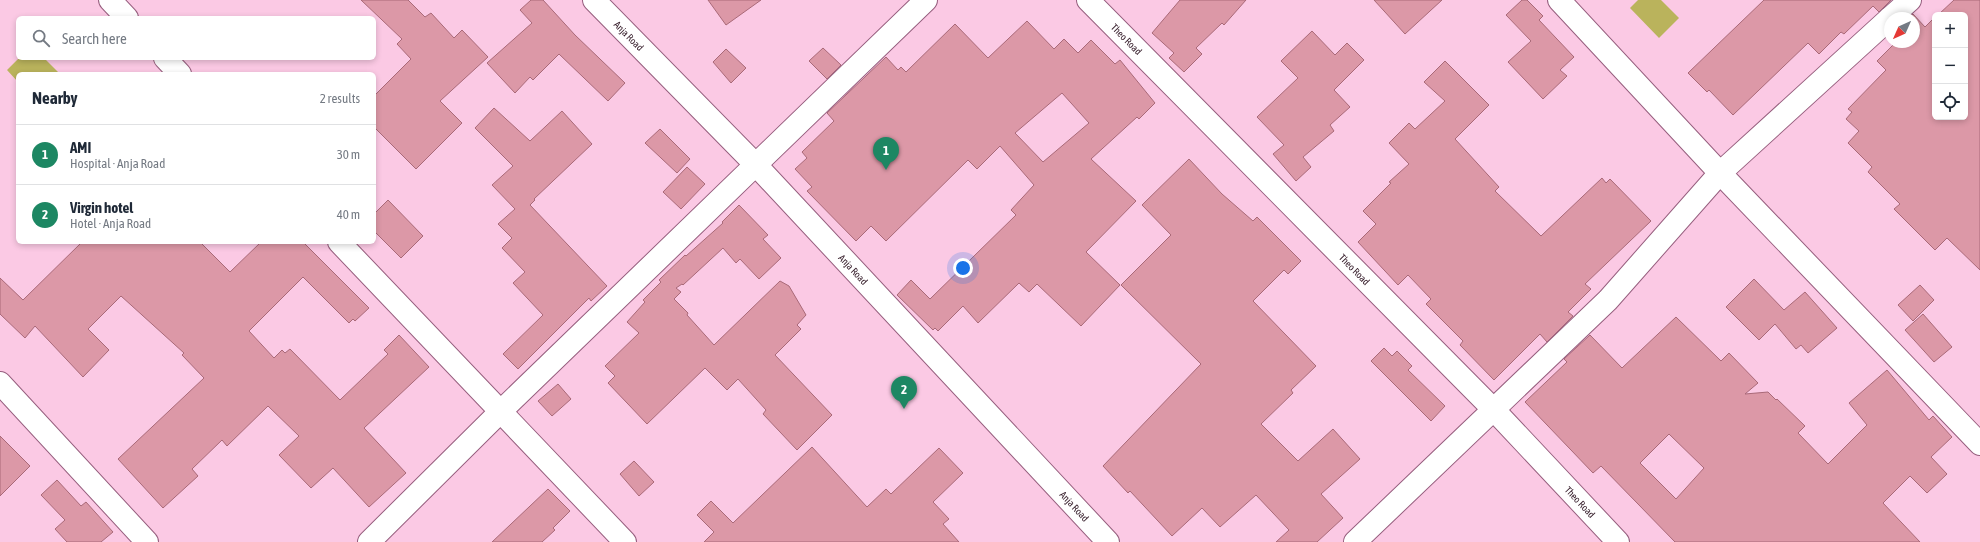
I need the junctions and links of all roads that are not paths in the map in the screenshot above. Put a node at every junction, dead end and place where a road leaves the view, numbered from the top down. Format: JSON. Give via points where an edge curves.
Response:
{"nodes":[{"id":1,"x":110,"y":0,"type":"edge"},
{"id":2,"x":594,"y":0,"type":"edge"},
{"id":3,"x":926,"y":0,"type":"edge"},
{"id":4,"x":1088,"y":0,"type":"edge"},
{"id":5,"x":1559,"y":0,"type":"edge"},
{"id":6,"x":1910,"y":0,"type":"edge"},
{"id":7,"x":1897,"y":12,"type":"edge"},
{"id":8,"x":125,"y":16,"type":"edge"},
{"id":9,"x":1884,"y":23,"type":"edge"},
{"id":10,"x":167,"y":60,"type":"edge"},
{"id":11,"x":178,"y":72,"type":"edge"},
{"id":12,"x":756,"y":165,"type":"junction"},
{"id":13,"x":1720,"y":173,"type":"junction"},
{"id":14,"x":341,"y":244,"type":"edge"},
{"id":15,"x":0,"y":383,"type":"edge"},
{"id":16,"x":1494,"y":410,"type":"junction"},
{"id":17,"x":500,"y":412,"type":"junction"},
{"id":18,"x":1980,"y":444,"type":"edge"},
{"id":19,"x":147,"y":542,"type":"edge"},
{"id":20,"x":369,"y":542,"type":"edge"},
{"id":21,"x":625,"y":542,"type":"edge"},
{"id":22,"x":1108,"y":542,"type":"edge"},
{"id":23,"x":1355,"y":542,"type":"edge"},
{"id":24,"x":1618,"y":542,"type":"edge"}],
"edges":[{"from":1,"to":8,"type":"street"},
{"from":2,"to":12,"type":"street","name":"Anja Road"},
{"from":3,"to":12,"type":"street"},
{"from":4,"to":16,"type":"street","name":"Theo Road"},
{"from":5,"to":13,"type":"street"},
{"from":6,"to":7,"type":"street"},
{"from":9,"to":13,"type":"street"},
{"from":10,"to":11,"type":"street"},
{"from":12,"to":17,"type":"street"},
{"from":12,"to":22,"type":"street","name":"Anja Road"},
{"from":13,"to":16,"type":"street","via":[[1608,300]]},
{"from":13,"to":18,"type":"street"},
{"from":14,"to":17,"type":"street"},
{"from":15,"to":19,"type":"street"},
{"from":16,"to":23,"type":"street"},
{"from":16,"to":24,"type":"street","name":"Theo Road"},
{"from":17,"to":20,"type":"street"},
{"from":17,"to":21,"type":"street"}]}
